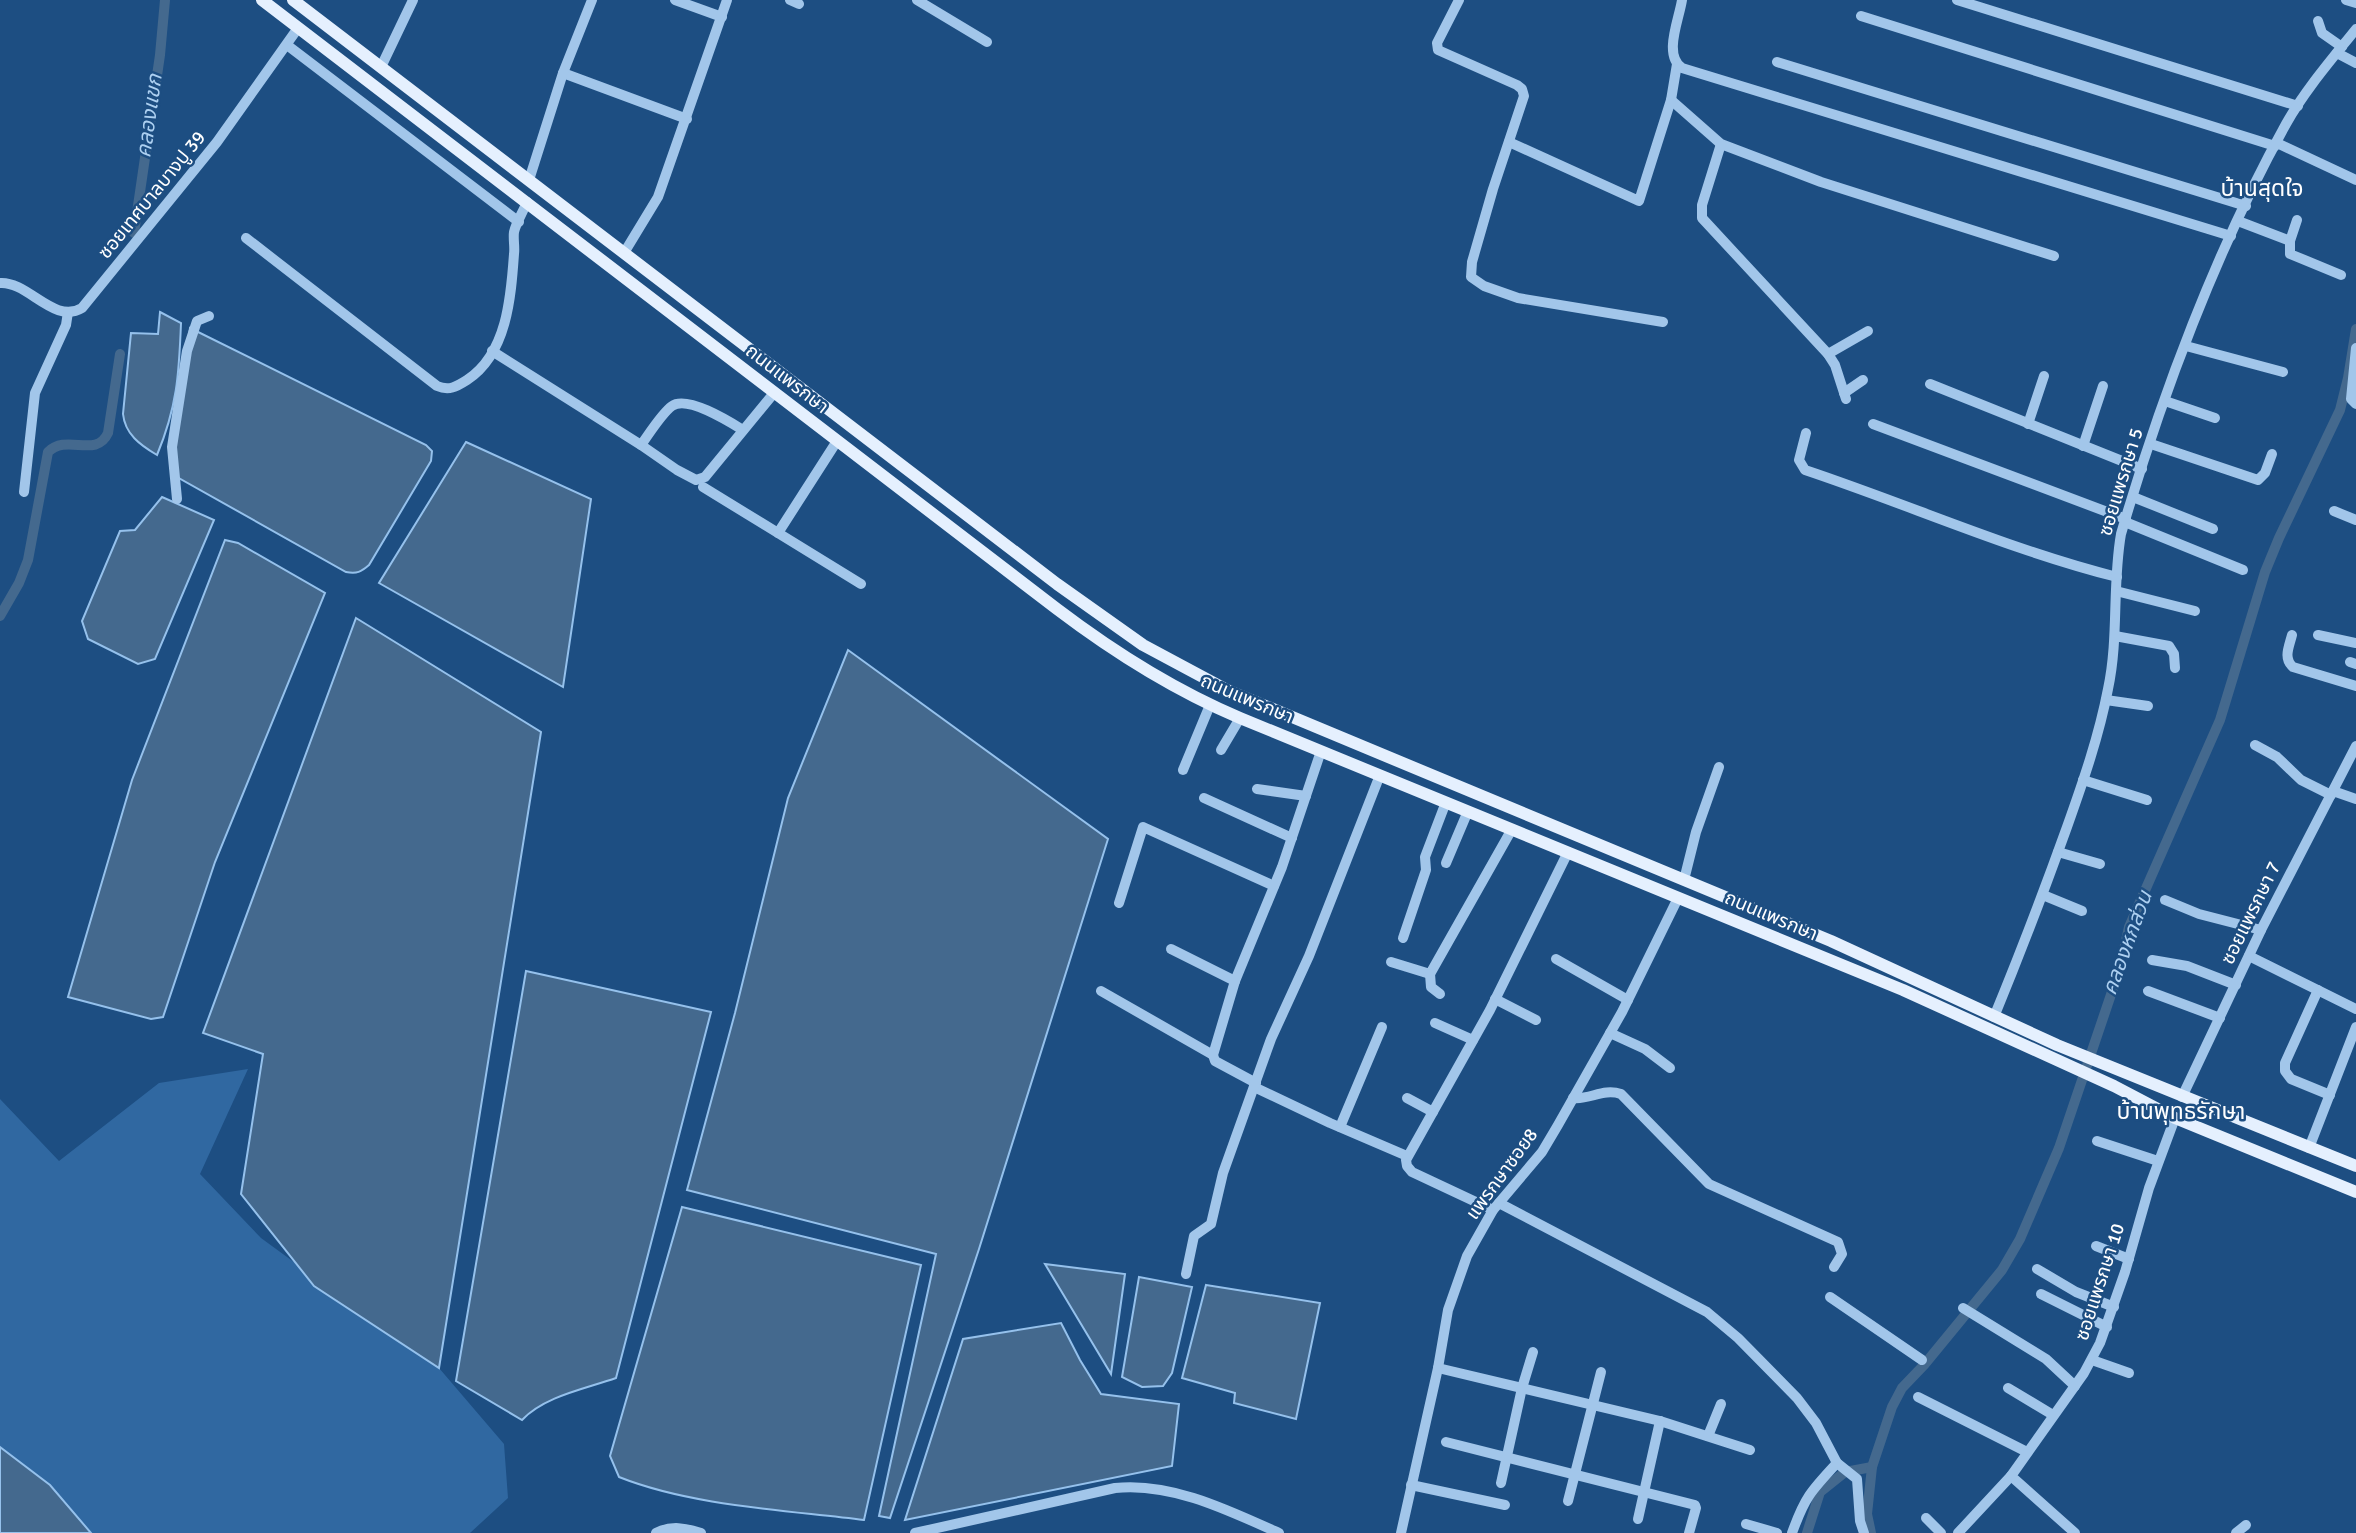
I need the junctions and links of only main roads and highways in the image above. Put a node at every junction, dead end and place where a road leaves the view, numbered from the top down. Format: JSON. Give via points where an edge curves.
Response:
{"nodes":[{"id":1,"x":262,"y":0,"type":"edge"},
{"id":2,"x":293,"y":0,"type":"edge"},
{"id":3,"x":765,"y":362,"type":"junction"},
{"id":4,"x":754,"y":377,"type":"junction"},
{"id":5,"x":2356,"y":1166,"type":"edge"},
{"id":6,"x":2356,"y":1192,"type":"edge"}],
"edges":[{"from":1,"to":4,"type":"main road","name":"ถนนแพรกษา"},
{"from":2,"to":3,"type":"main road","name":"ถนนแพรกษา"},
{"from":3,"to":4,"type":"main road"},
{"from":3,"to":5,"type":"main road","name":"ถนนแพรกษา","via":[[1065,591],[1161,656],[1258,704],[1840,945],[2077,1053]]},
{"from":4,"to":6,"type":"main road","name":"ถนนแพรกษา","via":[[1093,636],[1210,705],[1903,990],[2175,1118]]}]}
